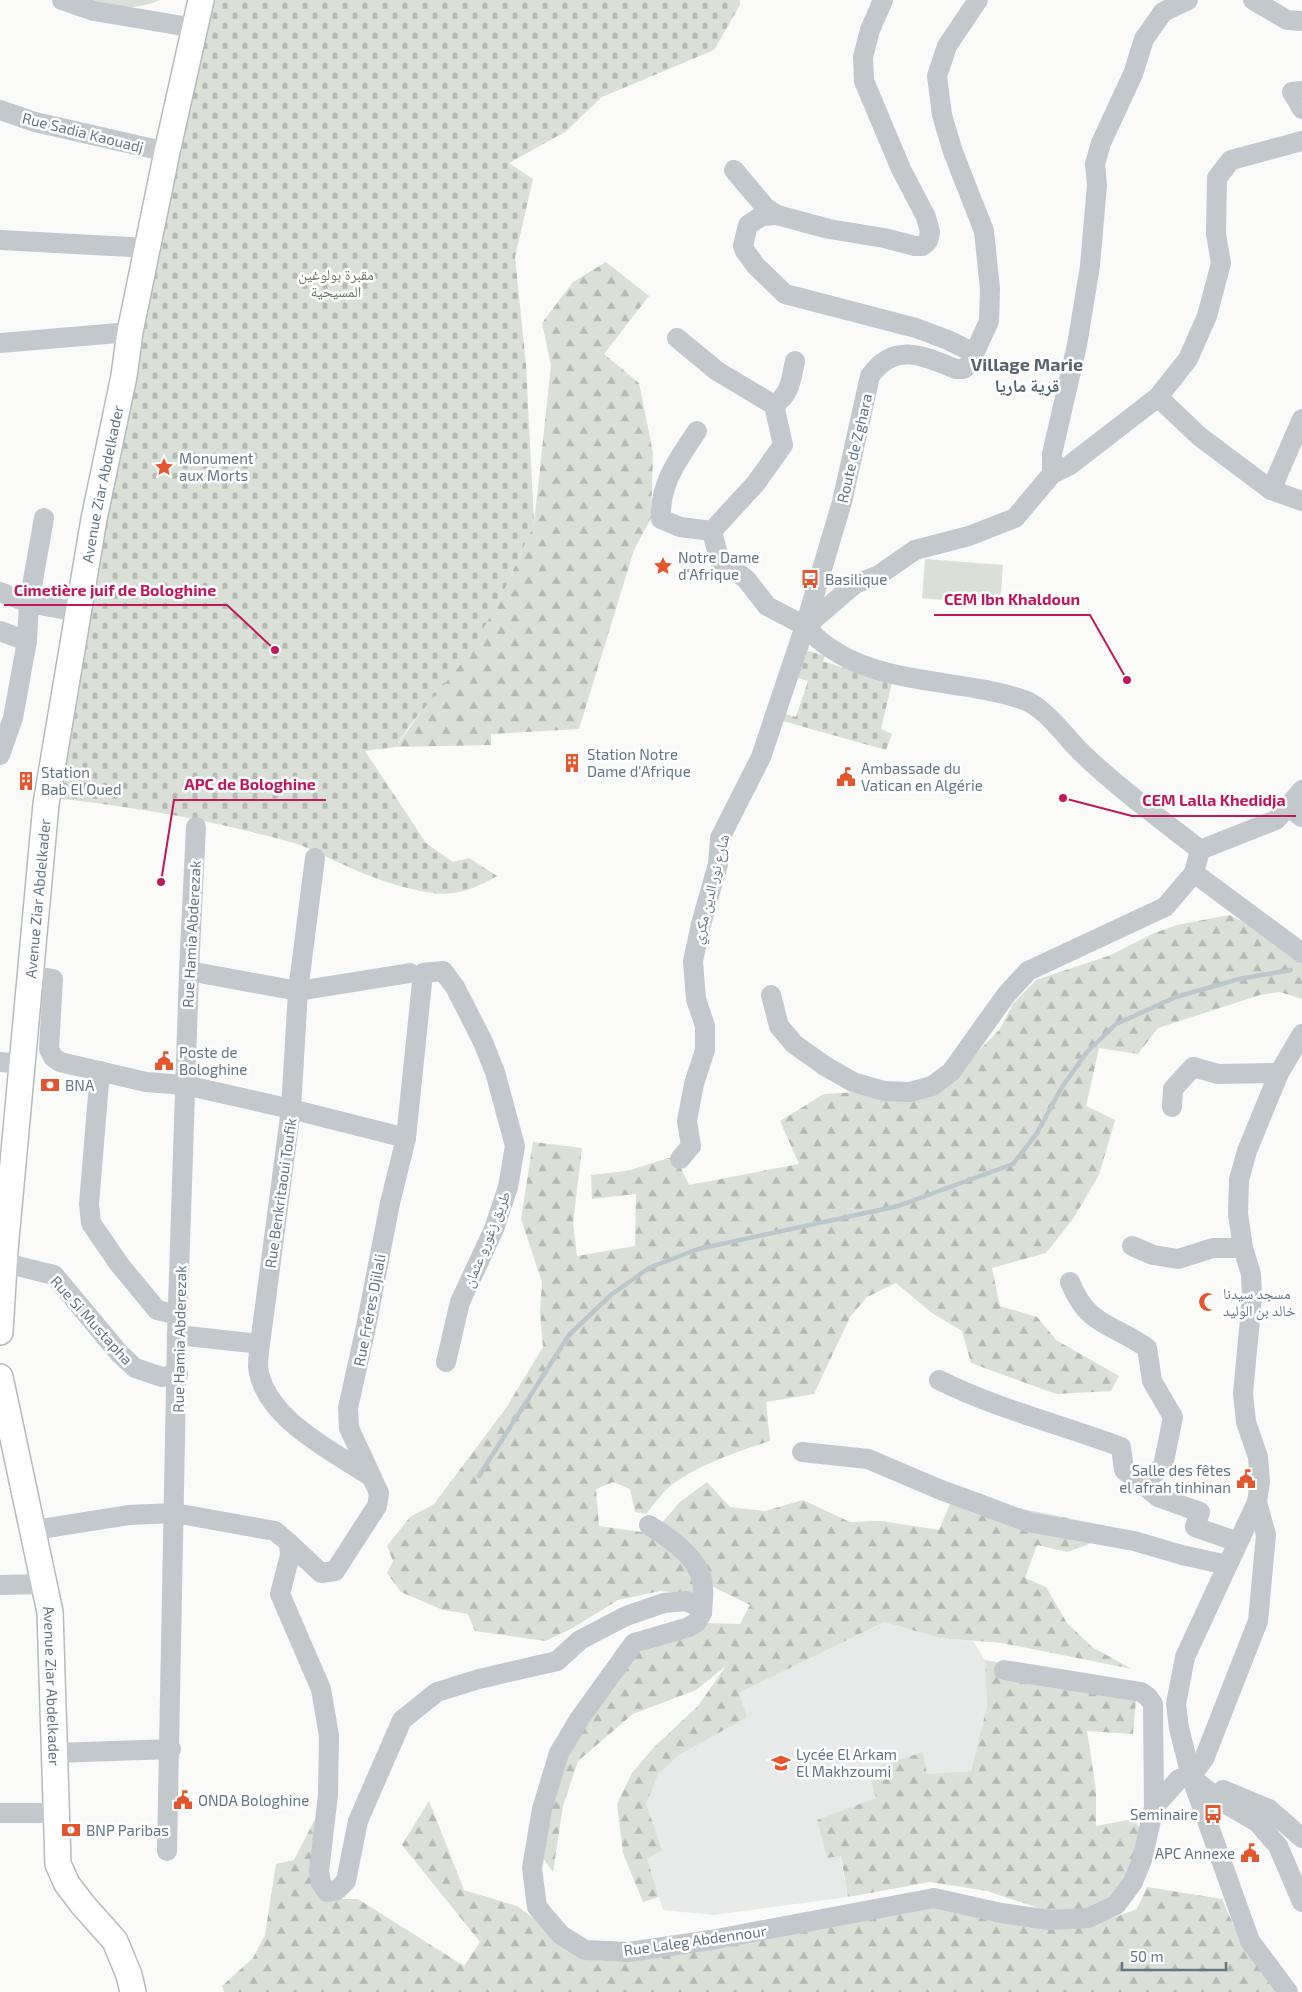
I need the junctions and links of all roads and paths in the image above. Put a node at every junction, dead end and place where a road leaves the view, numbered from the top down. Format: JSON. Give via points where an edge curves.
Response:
{"nodes":[{"id":1,"x":62,"y":0,"type":"edge"},
{"id":2,"x":201,"y":0,"type":"edge"},
{"id":3,"x":883,"y":0,"type":"edge"},
{"id":4,"x":978,"y":0,"type":"edge"},
{"id":5,"x":1188,"y":0,"type":"edge"},
{"id":6,"x":1253,"y":0,"type":"edge"},
{"id":7,"x":1302,"y":21,"type":"edge"},
{"id":8,"x":195,"y":28,"type":"junction"},
{"id":9,"x":1302,"y":91,"type":"edge"},
{"id":10,"x":1302,"y":109,"type":"edge"},
{"id":11,"x":0,"y":110,"type":"edge"},
{"id":12,"x":1302,"y":141,"type":"edge"},
{"id":13,"x":168,"y":152,"type":"junction"},
{"id":14,"x":734,"y":170,"type":"dead end"},
{"id":15,"x":777,"y":215,"type":"junction"},
{"id":16,"x":0,"y":240,"type":"edge"},
{"id":17,"x":148,"y":248,"type":"junction"},
{"id":18,"x":130,"y":332,"type":"junction"},
{"id":19,"x":677,"y":338,"type":"dead end"},
{"id":20,"x":0,"y":343,"type":"edge"},
{"id":21,"x":974,"y":353,"type":"junction"},
{"id":22,"x":794,"y":361,"type":"dead end"},
{"id":23,"x":1158,"y":397,"type":"junction"},
{"id":24,"x":774,"y":405,"type":"junction"},
{"id":25,"x":1302,"y":419,"type":"edge"},
{"id":26,"x":698,"y":431,"type":"dead end"},
{"id":27,"x":1052,"y":474,"type":"junction"},
{"id":28,"x":1271,"y":490,"type":"junction"},
{"id":29,"x":1302,"y":501,"type":"edge"},
{"id":30,"x":44,"y":518,"type":"dead end"},
{"id":31,"x":712,"y":531,"type":"junction"},
{"id":32,"x":0,"y":592,"type":"edge"},
{"id":33,"x":29,"y":603,"type":"junction"},
{"id":34,"x":78,"y":612,"type":"junction"},
{"id":35,"x":0,"y":631,"type":"edge"},
{"id":36,"x":810,"y":631,"type":"junction"},
{"id":37,"x":27,"y":641,"type":"junction"},
{"id":38,"x":0,"y":755,"type":"edge"},
{"id":39,"x":1302,"y":790,"type":"edge"},
{"id":40,"x":1295,"y":812,"type":"edge"},
{"id":41,"x":196,"y":827,"type":"dead end"},
{"id":42,"x":1200,"y":850,"type":"junction"},
{"id":43,"x":315,"y":858,"type":"dead end"},
{"id":44,"x":1194,"y":873,"type":"junction"},
{"id":45,"x":1302,"y":953,"type":"edge"},
{"id":46,"x":188,"y":972,"type":"junction"},
{"id":47,"x":417,"y":973,"type":"junction"},
{"id":48,"x":30,"y":975,"type":"junction"},
{"id":49,"x":298,"y":991,"type":"junction"},
{"id":50,"x":771,"y":995,"type":"dead end"},
{"id":51,"x":1302,"y":1034,"type":"edge"},
{"id":52,"x":11,"y":1063,"type":"edge"},
{"id":53,"x":100,"y":1071,"type":"junction"},
{"id":54,"x":1279,"y":1073,"type":"junction"},
{"id":55,"x":185,"y":1085,"type":"junction"},
{"id":56,"x":1172,"y":1107,"type":"dead end"},
{"id":57,"x":292,"y":1108,"type":"junction"},
{"id":58,"x":406,"y":1138,"type":"junction"},
{"id":59,"x":680,"y":1159,"type":"dead end"},
{"id":60,"x":1132,"y":1246,"type":"dead end"},
{"id":61,"x":1243,"y":1248,"type":"junction"},
{"id":62,"x":2,"y":1257,"type":"edge"},
{"id":63,"x":1070,"y":1282,"type":"dead end"},
{"id":64,"x":178,"y":1325,"type":"junction"},
{"id":65,"x":0,"y":1332,"type":"edge"},
{"id":66,"x":260,"y":1344,"type":"junction"},
{"id":67,"x":446,"y":1362,"type":"dead end"},
{"id":68,"x":178,"y":1374,"type":"junction"},
{"id":69,"x":0,"y":1377,"type":"edge"},
{"id":70,"x":939,"y":1380,"type":"dead end"},
{"id":71,"x":802,"y":1452,"type":"dead end"},
{"id":72,"x":370,"y":1476,"type":"junction"},
{"id":73,"x":1142,"y":1484,"type":"junction"},
{"id":74,"x":1256,"y":1502,"type":"junction"},
{"id":75,"x":175,"y":1513,"type":"junction"},
{"id":76,"x":649,"y":1525,"type":"dead end"},
{"id":77,"x":34,"y":1530,"type":"junction"},
{"id":78,"x":1238,"y":1542,"type":"junction"},
{"id":79,"x":288,"y":1543,"type":"junction"},
{"id":80,"x":1227,"y":1564,"type":"junction"},
{"id":81,"x":46,"y":1584,"type":"junction"},
{"id":82,"x":0,"y":1585,"type":"edge"},
{"id":83,"x":702,"y":1613,"type":"junction"},
{"id":84,"x":1004,"y":1670,"type":"dead end"},
{"id":85,"x":171,"y":1749,"type":"junction"},
{"id":86,"x":55,"y":1753,"type":"junction"},
{"id":87,"x":1191,"y":1776,"type":"junction"},
{"id":88,"x":1154,"y":1807,"type":"junction"},
{"id":89,"x":55,"y":1813,"type":"junction"},
{"id":90,"x":0,"y":1814,"type":"edge"},
{"id":91,"x":1302,"y":1838,"type":"edge"},
{"id":92,"x":167,"y":1851,"type":"dead end"},
{"id":93,"x":1302,"y":1902,"type":"edge"},
{"id":94,"x":131,"y":1984,"type":"edge"},
{"id":95,"x":1288,"y":1992,"type":"edge"}],
"edges":[{"from":1,"to":8,"type":"street","via":[[94,11]]},
{"from":2,"to":8,"type":"main road","name":"Avenue Ziar Abdelkader"},
{"from":3,"to":15,"type":"street","via":[[863,57],[864,81],[901,169],[926,217],[930,232],[928,241],[922,246],[915,246]]},
{"from":4,"to":21,"type":"street","via":[[947,46],[938,76],[942,115],[984,231],[990,289],[989,321]]},
{"from":5,"to":27,"type":"street","via":[[1164,12],[1144,39],[1133,74],[1101,143],[1096,164],[1090,266],[1052,454]]},
{"from":6,"to":7,"type":"street","via":[[1287,20]]},
{"from":8,"to":13,"type":"main road","name":"Avenue Ziar Abdelkader"},
{"from":9,"to":10,"type":"street","via":[[1292,92]]},
{"from":11,"to":13,"type":"street","name":"Rue Sadia Kaouadj","via":[[35,122]]},
{"from":12,"to":23,"type":"street","via":[[1231,160],[1217,178],[1216,234],[1221,263],[1207,316],[1188,359]]},
{"from":13,"to":17,"type":"main road","name":"Avenue Ziar Abdelkader"},
{"from":14,"to":15,"type":"street","via":[[766,208]]},
{"from":15,"to":21,"type":"street","via":[[762,216],[748,225],[743,246],[756,266],[785,294],[916,328]]},
{"from":16,"to":17,"type":"street"},
{"from":17,"to":18,"type":"main road","name":"Avenue Ziar Abdelkader"},
{"from":18,"to":20,"type":"street"},
{"from":18,"to":34,"type":"main road","name":"Avenue Ziar Abdelkader"},
{"from":19,"to":24,"type":"street","via":[[717,371]]},
{"from":21,"to":36,"type":"street","name":"Route de Zghara","via":[[964,369],[906,353],[891,356],[870,376]]},
{"from":22,"to":24,"type":"street","via":[[791,384]]},
{"from":23,"to":27,"type":"street","via":[[1070,465]]},
{"from":23,"to":28,"type":"street","via":[[1199,436]]},
{"from":24,"to":31,"type":"street","via":[[783,445],[756,483]]},
{"from":25,"to":28,"type":"street"},
{"from":26,"to":31,"type":"street","via":[[666,481],[661,518],[680,527]]},
{"from":27,"to":36,"type":"street","via":[[1016,518],[970,536],[914,550],[879,575],[855,584]]},
{"from":28,"to":29,"type":"street"},
{"from":30,"to":33,"type":"street"},
{"from":31,"to":36,"type":"street","via":[[719,559],[746,579],[767,606]]},
{"from":32,"to":33,"type":"street"},
{"from":33,"to":34,"type":"street"},
{"from":33,"to":37,"type":"street"},
{"from":34,"to":48,"type":"main road","name":"Avenue Ziar Abdelkader","via":[[46,804]]},
{"from":35,"to":37,"type":"street"},
{"from":36,"to":42,"type":"street","via":[[854,663],[1026,701],[1083,754]]},
{"from":36,"to":59,"type":"street","name":"شارع نور الدين مكري","via":[[761,757],[720,838],[718,864],[693,960],[696,999],[705,1026],[705,1050],[687,1121],[691,1146]]},
{"from":37,"to":38,"type":"street","via":[[13,718]]},
{"from":39,"to":40,"type":"street"},
{"from":40,"to":42,"type":"street"},
{"from":41,"to":46,"type":"street","name":"Rue Hamia Abderezak"},
{"from":42,"to":44,"type":"street"},
{"from":43,"to":49,"type":"street","name":"Rue Benkritaoui Toufik"},
{"from":44,"to":45,"type":"street"},
{"from":44,"to":50,"type":"street","via":[[1165,907],[1028,970],[951,1072],[932,1086],[910,1092],[884,1091],[853,1082],[794,1044],[779,1026]]},
{"from":46,"to":49,"type":"street"},
{"from":46,"to":55,"type":"street","name":"Rue Hamia Abderezak"},
{"from":47,"to":49,"type":"street"},
{"from":47,"to":58,"type":"street","name":"Rue Fréres Djilali"},
{"from":47,"to":67,"type":"street","name":"طريق زغورو عثمان","via":[[443,971],[455,986],[495,1072],[515,1146],[508,1187],[494,1229],[460,1302]]},
{"from":48,"to":52,"type":"main road","name":"Avenue Ziar Abdelkader"},
{"from":48,"to":53,"type":"street","via":[[53,979],[49,1049],[53,1057],[60,1062]]},
{"from":49,"to":57,"type":"street","name":"Rue Benkritaoui Toufik"},
{"from":51,"to":54,"type":"street"},
{"from":52,"to":62,"type":"main road","name":"Avenue Ziar Abdelkader"},
{"from":53,"to":55,"type":"street","via":[[146,1082]]},
{"from":53,"to":64,"type":"street","via":[[89,1204],[91,1224],[158,1310]]},
{"from":54,"to":56,"type":"street","via":[[1218,1074],[1193,1067],[1173,1089]]},
{"from":54,"to":61,"type":"street","via":[[1239,1180],[1238,1214]]},
{"from":55,"to":57,"type":"street"},
{"from":55,"to":64,"type":"street","name":"Rue Hamia Abderezak"},
{"from":57,"to":58,"type":"street"},
{"from":57,"to":66,"type":"street","name":"Rue Benkritaoui Toufik"},
{"from":58,"to":72,"type":"street","name":"Rue Fréres Djilali","via":[[348,1408],[349,1428]]},
{"from":60,"to":61,"type":"street","via":[[1153,1255],[1178,1259],[1213,1248]]},
{"from":61,"to":74,"type":"street","via":[[1251,1274],[1252,1298],[1243,1393],[1246,1422],[1258,1458],[1260,1482]]},
{"from":62,"to":65,"type":"main road","name":"Avenue Ziar Abdelkader"},
{"from":62,"to":68,"type":"street","name":"Rue Si Mustapha","via":[[54,1275],[135,1368],[162,1377]]},
{"from":63,"to":73,"type":"street","via":[[1089,1315],[1147,1348],[1152,1381],[1173,1417],[1163,1466]]},
{"from":64,"to":66,"type":"street"},
{"from":64,"to":68,"type":"street","name":"Rue Hamia Abderezak"},
{"from":66,"to":72,"type":"street","name":"Rue Benkritaoui Toufik","via":[[258,1367],[265,1390],[279,1410],[301,1431]]},
{"from":68,"to":75,"type":"street","name":"Rue Hamia Abderezak"},
{"from":69,"to":77,"type":"main road","name":"Avenue Ziar Abdelkader"},
{"from":70,"to":73,"type":"street","via":[[973,1397],[1121,1447],[1124,1470]]},
{"from":71,"to":80,"type":"street","via":[[868,1459],[1028,1522],[1134,1541]]},
{"from":72,"to":79,"type":"street","name":"Rue Fréres Djilali","via":[[379,1493],[377,1506],[335,1571],[321,1573]]},
{"from":73,"to":78,"type":"street","via":[[1158,1496],[1200,1512],[1195,1527]]},
{"from":74,"to":78,"type":"street"},
{"from":74,"to":87,"type":"street","via":[[1266,1535],[1258,1621],[1204,1759]]},
{"from":75,"to":77,"type":"street","via":[[128,1515]]},
{"from":75,"to":79,"type":"street","via":[[275,1531]]},
{"from":75,"to":85,"type":"street","name":"Rue Hamia Abderezak"},
{"from":76,"to":83,"type":"street","via":[[675,1542],[696,1566],[704,1587]]},
{"from":77,"to":81,"type":"main road","name":"Avenue Ziar Abdelkader"},
{"from":78,"to":80,"type":"street"},
{"from":79,"to":83,"type":"street","via":[[290,1555],[280,1594],[321,1689],[329,1736],[328,1795],[319,1871],[321,1884],[327,1892],[337,1890],[346,1881],[358,1821],[402,1720],[437,1692],[557,1661],[580,1640],[626,1616],[664,1603],[686,1601]]},
{"from":80,"to":87,"type":"street","via":[[1185,1657],[1178,1686],[1179,1728]]},
{"from":81,"to":82,"type":"street"},
{"from":81,"to":86,"type":"main road","name":"Avenue Ziar Abdelkader","via":[[50,1612]]},
{"from":83,"to":88,"type":"street","name":"Rue Laleg Abdennour","via":[[689,1627],[634,1643],[559,1753],[542,1809],[532,1868],[537,1907],[561,1936],[585,1950],[629,1952],[711,1940],[934,1898],[1050,1920],[1088,1918],[1116,1905],[1133,1882],[1142,1860]]},
{"from":84,"to":88,"type":"street","via":[[1141,1692],[1148,1697],[1153,1704]]},
{"from":85,"to":86,"type":"street"},
{"from":85,"to":92,"type":"street","name":"Rue Hamia Abderezak"},
{"from":86,"to":89,"type":"main road","name":"Avenue Ziar Abdelkader"},
{"from":87,"to":88,"type":"street","name":"Rue Laleg Abdennour","via":[[1179,1779]]},
{"from":87,"to":91,"type":"street","via":[[1268,1809]]},
{"from":87,"to":93,"type":"street","via":[[1221,1801],[1258,1822],[1278,1846]]},
{"from":87,"to":95,"type":"street","via":[[1250,1941]]},
{"from":89,"to":90,"type":"street"},
{"from":89,"to":94,"type":"main road","name":"Avenue Ziar Abdelkader","via":[[58,1864],[83,1906],[115,1941]]}]}
